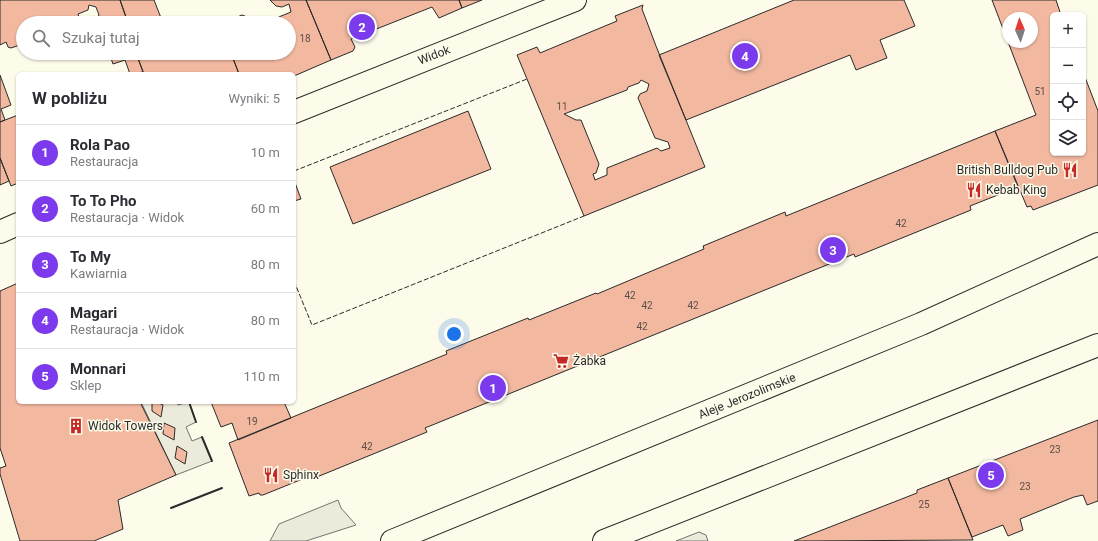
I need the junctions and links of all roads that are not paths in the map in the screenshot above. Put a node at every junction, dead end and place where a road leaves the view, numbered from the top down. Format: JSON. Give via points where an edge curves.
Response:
{"nodes":[{"id":1,"x":575,"y":0,"type":"edge"},
{"id":2,"x":296,"y":111,"type":"edge"},
{"id":3,"x":16,"y":225,"type":"edge"},
{"id":4,"x":0,"y":232,"type":"edge"},
{"id":5,"x":1098,"y":244,"type":"edge"},
{"id":6,"x":1098,"y":345,"type":"edge"},
{"id":7,"x":392,"y":541,"type":"edge"},
{"id":8,"x":604,"y":541,"type":"edge"}],
"edges":[{"from":1,"to":2,"type":"main road","name":"Widok"},
{"from":3,"to":4,"type":"main road"},
{"from":5,"to":7,"type":"main road","name":"Aleje Jerozolimskie","via":[[921,324]]},
{"from":6,"to":8,"type":"main road"}]}
